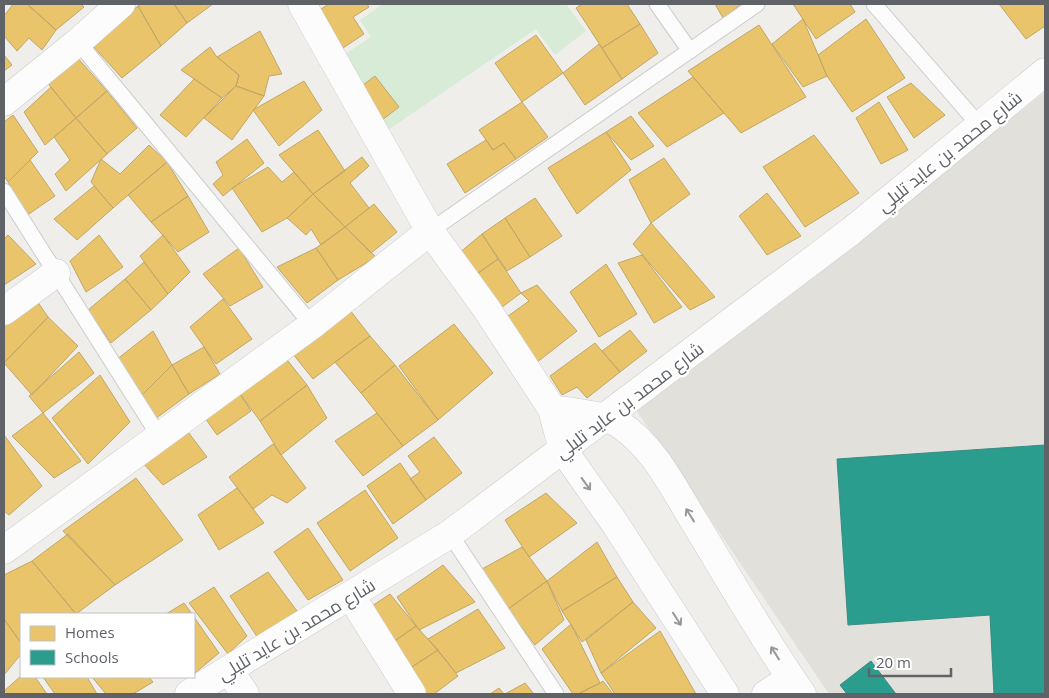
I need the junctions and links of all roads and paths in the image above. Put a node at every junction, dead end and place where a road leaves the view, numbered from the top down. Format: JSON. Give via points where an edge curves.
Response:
{"nodes":[{"id":1,"x":121,"y":4,"type":"edge"},
{"id":2,"x":302,"y":4,"type":"edge"},
{"id":3,"x":656,"y":4,"type":"edge"},
{"id":4,"x":757,"y":4,"type":"edge"},
{"id":5,"x":874,"y":4,"type":"edge"},
{"id":6,"x":78,"y":42,"type":"junction"},
{"id":7,"x":690,"y":51,"type":"junction"},
{"id":8,"x":1045,"y":72,"type":"edge"},
{"id":9,"x":4,"y":102,"type":"edge"},
{"id":10,"x":980,"y":126,"type":"junction"},
{"id":11,"x":4,"y":190,"type":"edge"},
{"id":12,"x":430,"y":231,"type":"junction"},
{"id":13,"x":56,"y":273,"type":"junction"},
{"id":14,"x":4,"y":311,"type":"edge"},
{"id":15,"x":312,"y":325,"type":"junction"},
{"id":16,"x":552,"y":409,"type":"junction"},
{"id":17,"x":605,"y":419,"type":"junction"},
{"id":18,"x":159,"y":436,"type":"junction"},
{"id":19,"x":563,"y":450,"type":"junction"},
{"id":20,"x":450,"y":534,"type":"junction"},
{"id":21,"x":4,"y":550,"type":"edge"},
{"id":22,"x":351,"y":596,"type":"junction"},
{"id":23,"x":229,"y":670,"type":"junction"},
{"id":24,"x":796,"y":686,"type":"edge"},
{"id":25,"x":189,"y":694,"type":"edge"},
{"id":26,"x":245,"y":694,"type":"edge"},
{"id":27,"x":412,"y":694,"type":"edge"},
{"id":28,"x":556,"y":694,"type":"edge"},
{"id":29,"x":725,"y":694,"type":"edge"},
{"id":30,"x":766,"y":694,"type":"edge"}],
"edges":[{"from":1,"to":6,"type":"street"},
{"from":2,"to":12,"type":"street"},
{"from":3,"to":7,"type":"lane"},
{"from":4,"to":7,"type":"lane"},
{"from":5,"to":10,"type":"lane"},
{"from":6,"to":9,"type":"street"},
{"from":6,"to":15,"type":"lane"},
{"from":7,"to":12,"type":"lane"},
{"from":8,"to":10,"type":"street","name":"شارع محمد بن عايد تليلي"},
{"from":10,"to":17,"type":"street","name":"شارع محمد بن عايد تليلي","via":[[850,232]]},
{"from":11,"to":13,"type":"lane"},
{"from":12,"to":15,"type":"street"},
{"from":12,"to":16,"type":"street","via":[[486,308]]},
{"from":13,"to":14,"type":"street"},
{"from":13,"to":18,"type":"lane"},
{"from":15,"to":18,"type":"street"},
{"from":16,"to":17,"type":"street"},
{"from":16,"to":19,"type":"street"},
{"from":17,"to":19,"type":"street","name":"شارع محمد بن عايد تليلي"},
{"from":24,"to":17,"type":"street","one_way":true,"via":[[647,448],[623,427]]},
{"from":18,"to":21,"type":"street"},
{"from":19,"to":20,"type":"street","name":"شارع محمد بن عايد تليلي"},
{"from":19,"to":29,"type":"street","one_way":true,"via":[[614,522]]},
{"from":20,"to":22,"type":"street","name":"شارع محمد بن عايد تليلي"},
{"from":20,"to":28,"type":"lane"},
{"from":22,"to":23,"type":"street","name":"شارع محمد بن عايد تليلي"},
{"from":22,"to":27,"type":"street"},
{"from":23,"to":25,"type":"street","name":"شارع محمد بن عايد تليلي"},
{"from":23,"to":26,"type":"street"},
{"from":24,"to":30,"type":"street"}]}
